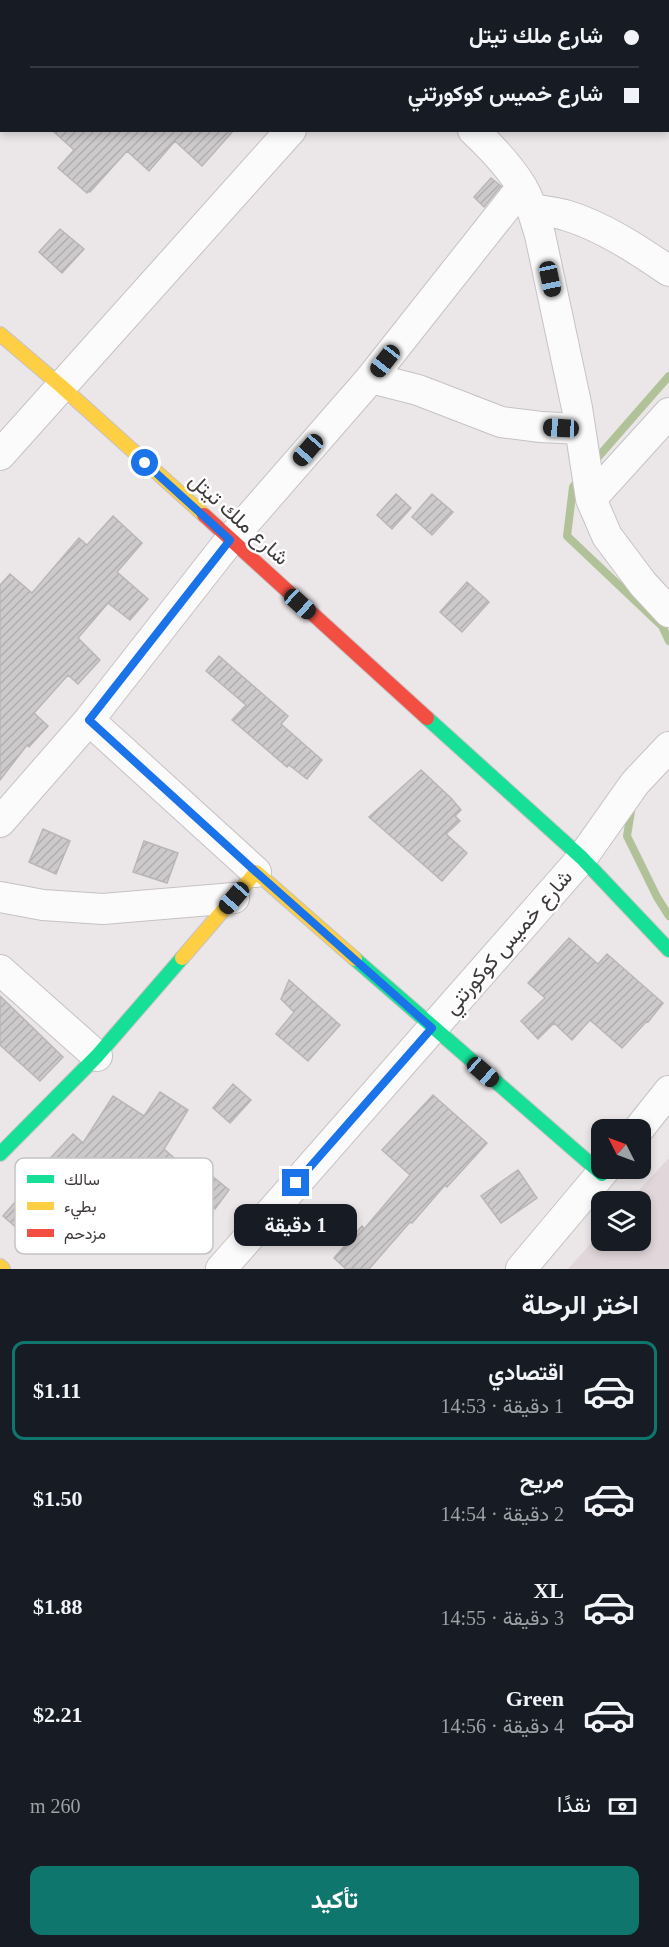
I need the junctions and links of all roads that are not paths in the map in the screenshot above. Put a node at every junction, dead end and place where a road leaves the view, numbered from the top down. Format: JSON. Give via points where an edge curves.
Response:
{"nodes":[{"id":1,"x":289,"y":132,"type":"edge"},
{"id":2,"x":475,"y":132,"type":"edge"},
{"id":3,"x":527,"y":198,"type":"junction"},
{"id":4,"x":669,"y":271,"type":"edge"},
{"id":5,"x":0,"y":334,"type":"edge"},
{"id":6,"x":371,"y":378,"type":"junction"},
{"id":7,"x":61,"y":386,"type":"junction"},
{"id":8,"x":669,"y":413,"type":"edge"},
{"id":9,"x":580,"y":429,"type":"junction"},
{"id":10,"x":0,"y":455,"type":"edge"},
{"id":11,"x":591,"y":499,"type":"junction"},
{"id":12,"x":230,"y":540,"type":"junction"},
{"id":13,"x":669,"y":612,"type":"edge"},
{"id":14,"x":89,"y":720,"type":"junction"},
{"id":15,"x":669,"y":747,"type":"edge"},
{"id":16,"x":0,"y":822,"type":"edge"},
{"id":17,"x":582,"y":858,"type":"junction"},
{"id":18,"x":256,"y":872,"type":"junction"},
{"id":19,"x":0,"y":897,"type":"edge"},
{"id":20,"x":234,"y":898,"type":"junction"},
{"id":21,"x":669,"y":950,"type":"edge"},
{"id":22,"x":0,"y":970,"type":"edge"},
{"id":23,"x":432,"y":1028,"type":"junction"},
{"id":24,"x":97,"y":1056,"type":"junction"},
{"id":25,"x":669,"y":1091,"type":"edge"},
{"id":26,"x":647,"y":1119,"type":"edge"},
{"id":27,"x":0,"y":1154,"type":"edge"},
{"id":28,"x":591,"y":1160,"type":"edge"},
{"id":29,"x":597,"y":1179,"type":"edge"},
{"id":30,"x":221,"y":1269,"type":"edge"},
{"id":31,"x":521,"y":1269,"type":"edge"}],
"edges":[{"from":1,"to":7,"type":"street"},
{"from":2,"to":3,"type":"street","via":[[501,160]]},
{"from":3,"to":4,"type":"street","via":[[593,225]]},
{"from":3,"to":6,"type":"street"},
{"from":3,"to":9,"type":"street","via":[[540,235]]},
{"from":5,"to":7,"type":"main road","name":"شارع ملك تيتل"},
{"from":6,"to":9,"type":"street","via":[[418,390],[501,422]]},
{"from":6,"to":12,"type":"street"},
{"from":7,"to":10,"type":"street"},
{"from":7,"to":12,"type":"main road","name":"شارع ملك تيتل"},
{"from":8,"to":11,"type":"street"},
{"from":9,"to":11,"type":"street"},
{"from":11,"to":13,"type":"street","via":[[607,536]]},
{"from":12,"to":14,"type":"street"},
{"from":12,"to":17,"type":"main road","name":"شارع ملك تيتل"},
{"from":14,"to":16,"type":"street"},
{"from":14,"to":18,"type":"street"},
{"from":15,"to":17,"type":"street","name":"شارع خميس كوكورتني","via":[[635,783]]},
{"from":17,"to":21,"type":"main road","name":"شارع ملك تيتل"},
{"from":17,"to":23,"type":"street","name":"شارع خميس كوكورتني"},
{"from":18,"to":20,"type":"main road"},
{"from":18,"to":23,"type":"main road"},
{"from":19,"to":20,"type":"street","via":[[103,909]]},
{"from":20,"to":24,"type":"main road"},
{"from":22,"to":24,"type":"street"},
{"from":23,"to":28,"type":"main road"},
{"from":23,"to":30,"type":"street","name":"شارع خميس كوكورتني"},
{"from":24,"to":27,"type":"main road"},
{"from":25,"to":26,"type":"street"},
{"from":29,"to":31,"type":"street"}]}
